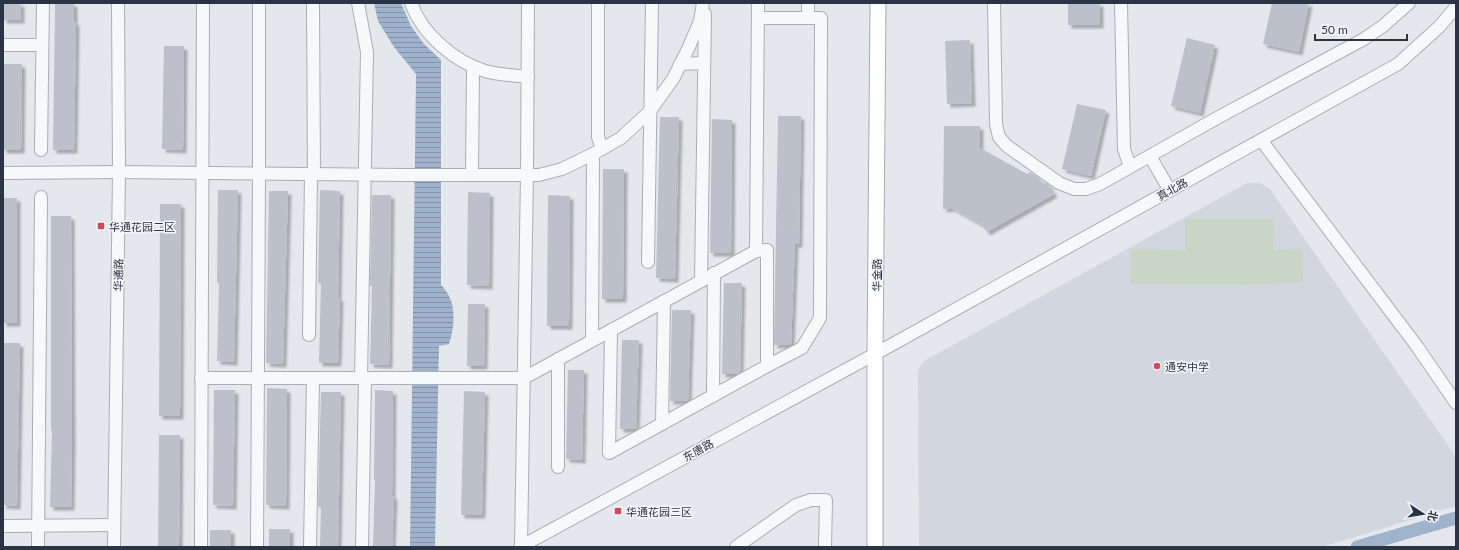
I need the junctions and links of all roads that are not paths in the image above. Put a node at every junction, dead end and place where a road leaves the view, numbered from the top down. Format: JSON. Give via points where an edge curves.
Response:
{"nodes":[{"id":1,"x":43,"y":3,"type":"edge"},
{"id":2,"x":118,"y":3,"type":"edge"},
{"id":3,"x":203,"y":3,"type":"edge"},
{"id":4,"x":259,"y":3,"type":"edge"},
{"id":5,"x":313,"y":3,"type":"edge"},
{"id":6,"x":358,"y":3,"type":"edge"},
{"id":7,"x":411,"y":3,"type":"edge"},
{"id":8,"x":528,"y":3,"type":"edge"},
{"id":9,"x":598,"y":3,"type":"edge"},
{"id":10,"x":652,"y":3,"type":"edge"},
{"id":11,"x":704,"y":3,"type":"edge"},
{"id":12,"x":758,"y":3,"type":"edge"},
{"id":13,"x":808,"y":3,"type":"edge"},
{"id":14,"x":878,"y":3,"type":"edge"},
{"id":15,"x":994,"y":3,"type":"edge"},
{"id":16,"x":1121,"y":3,"type":"edge"},
{"id":17,"x":1409,"y":3,"type":"edge"},
{"id":18,"x":1456,"y":7,"type":"edge"},
{"id":19,"x":758,"y":18,"type":"junction"},
{"id":20,"x":808,"y":18,"type":"junction"},
{"id":21,"x":3,"y":45,"type":"edge"},
{"id":22,"x":42,"y":45,"type":"junction"},
{"id":23,"x":704,"y":63,"type":"junction"},
{"id":24,"x":680,"y":64,"type":"junction"},
{"id":25,"x":473,"y":67,"type":"junction"},
{"id":26,"x":528,"y":77,"type":"junction"},
{"id":27,"x":650,"y":111,"type":"junction"},
{"id":28,"x":1261,"y":140,"type":"junction"},
{"id":29,"x":41,"y":150,"type":"dead end"},
{"id":30,"x":597,"y":152,"type":"junction"},
{"id":31,"x":1150,"y":156,"type":"junction"},
{"id":32,"x":1130,"y":167,"type":"junction"},
{"id":33,"x":119,"y":172,"type":"junction"},
{"id":34,"x":3,"y":173,"type":"edge"},
{"id":35,"x":202,"y":173,"type":"junction"},
{"id":36,"x":259,"y":174,"type":"junction"},
{"id":37,"x":312,"y":174,"type":"junction"},
{"id":38,"x":365,"y":175,"type":"junction"},
{"id":39,"x":472,"y":175,"type":"junction"},
{"id":40,"x":527,"y":175,"type":"junction"},
{"id":41,"x":1170,"y":190,"type":"junction"},
{"id":42,"x":41,"y":197,"type":"dead end"},
{"id":43,"x":756,"y":251,"type":"junction"},
{"id":44,"x":648,"y":262,"type":"dead end"},
{"id":45,"x":714,"y":273,"type":"junction"},
{"id":46,"x":701,"y":281,"type":"junction"},
{"id":47,"x":664,"y":301,"type":"junction"},
{"id":48,"x":611,"y":330,"type":"junction"},
{"id":49,"x":310,"y":335,"type":"dead end"},
{"id":50,"x":592,"y":340,"type":"junction"},
{"id":51,"x":875,"y":354,"type":"junction"},
{"id":52,"x":558,"y":359,"type":"junction"},
{"id":53,"x":767,"y":366,"type":"junction"},
{"id":54,"x":258,"y":377,"type":"junction"},
{"id":55,"x":201,"y":378,"type":"junction"},
{"id":56,"x":313,"y":378,"type":"junction"},
{"id":57,"x":363,"y":378,"type":"junction"},
{"id":58,"x":524,"y":378,"type":"junction"},
{"id":59,"x":713,"y":396,"type":"junction"},
{"id":60,"x":1456,"y":403,"type":"edge"},
{"id":61,"x":662,"y":424,"type":"junction"},
{"id":62,"x":558,"y":467,"type":"dead end"},
{"id":63,"x":114,"y":525,"type":"junction"},
{"id":64,"x":3,"y":526,"type":"edge"},
{"id":65,"x":38,"y":526,"type":"junction"},
{"id":66,"x":38,"y":547,"type":"edge"},
{"id":67,"x":114,"y":547,"type":"edge"},
{"id":68,"x":200,"y":547,"type":"edge"},
{"id":69,"x":257,"y":547,"type":"edge"},
{"id":70,"x":310,"y":547,"type":"edge"},
{"id":71,"x":362,"y":547,"type":"edge"},
{"id":72,"x":521,"y":547,"type":"edge"},
{"id":73,"x":736,"y":547,"type":"edge"},
{"id":74,"x":825,"y":547,"type":"edge"},
{"id":75,"x":875,"y":547,"type":"edge"}],
"edges":[{"from":1,"to":22,"type":"street"},
{"from":2,"to":33,"type":"street","name":"华通路"},
{"from":3,"to":35,"type":"street"},
{"from":4,"to":36,"type":"street"},
{"from":5,"to":37,"type":"street"},
{"from":6,"to":38,"type":"street","via":[[367,52]]},
{"from":7,"to":25,"type":"street","via":[[426,29],[444,49]]},
{"from":8,"to":26,"type":"street"},
{"from":9,"to":30,"type":"street"},
{"from":10,"to":27,"type":"street"},
{"from":11,"to":23,"type":"street"},
{"from":11,"to":24,"type":"street","via":[[700,21]]},
{"from":12,"to":19,"type":"street"},
{"from":13,"to":20,"type":"street"},
{"from":14,"to":51,"type":"main road","name":"华金路"},
{"from":15,"to":32,"type":"street","via":[[996,124],[999,137],[1007,146],[1059,183],[1074,189],[1086,189],[1100,184]]},
{"from":16,"to":32,"type":"street","via":[[1124,149]]},
{"from":17,"to":31,"type":"street","via":[[1364,39]]},
{"from":18,"to":28,"type":"street","name":"真北路","via":[[1439,27],[1398,64]]},
{"from":19,"to":20,"type":"street"},
{"from":19,"to":43,"type":"street"},
{"from":20,"to":53,"type":"street","via":[[822,18],[820,318],[802,348]]},
{"from":21,"to":22,"type":"street"},
{"from":22,"to":29,"type":"street"},
{"from":23,"to":24,"type":"street"},
{"from":23,"to":46,"type":"street"},
{"from":24,"to":27,"type":"street","via":[[673,79]]},
{"from":25,"to":26,"type":"street","via":[[487,72]]},
{"from":25,"to":39,"type":"street"},
{"from":26,"to":40,"type":"street"},
{"from":27,"to":30,"type":"street","via":[[621,138]]},
{"from":27,"to":44,"type":"street"},
{"from":28,"to":41,"type":"street","name":"真北路"},
{"from":28,"to":60,"type":"street","via":[[1416,344]]},
{"from":30,"to":40,"type":"street","via":[[562,169],[539,175]]},
{"from":30,"to":50,"type":"street"},
{"from":31,"to":32,"type":"street"},
{"from":31,"to":41,"type":"street"},
{"from":33,"to":34,"type":"street"},
{"from":33,"to":35,"type":"street"},
{"from":33,"to":63,"type":"street","name":"华通路"},
{"from":35,"to":36,"type":"street"},
{"from":35,"to":55,"type":"street"},
{"from":36,"to":37,"type":"street"},
{"from":36,"to":54,"type":"street"},
{"from":37,"to":38,"type":"street"},
{"from":37,"to":49,"type":"street"},
{"from":38,"to":39,"type":"street"},
{"from":38,"to":57,"type":"street"},
{"from":39,"to":40,"type":"street"},
{"from":40,"to":58,"type":"street"},
{"from":41,"to":51,"type":"street","name":"真北路"},
{"from":42,"to":65,"type":"street"},
{"from":43,"to":45,"type":"street"},
{"from":43,"to":53,"type":"street","via":[[767,250]]},
{"from":45,"to":46,"type":"street"},
{"from":45,"to":59,"type":"street"},
{"from":46,"to":47,"type":"street"},
{"from":47,"to":48,"type":"street"},
{"from":47,"to":61,"type":"street"},
{"from":48,"to":50,"type":"street"},
{"from":48,"to":61,"type":"street","via":[[609,453]]},
{"from":50,"to":52,"type":"street"},
{"from":51,"to":72,"type":"street","name":"东唐路"},
{"from":51,"to":75,"type":"main road","name":"华金路"},
{"from":52,"to":58,"type":"street"},
{"from":52,"to":62,"type":"street"},
{"from":53,"to":59,"type":"street"},
{"from":54,"to":55,"type":"street"},
{"from":54,"to":56,"type":"street"},
{"from":54,"to":69,"type":"street"},
{"from":55,"to":68,"type":"street"},
{"from":56,"to":57,"type":"street"},
{"from":56,"to":70,"type":"street"},
{"from":57,"to":58,"type":"street"},
{"from":57,"to":71,"type":"street"},
{"from":58,"to":72,"type":"street"},
{"from":59,"to":61,"type":"street"},
{"from":63,"to":65,"type":"street"},
{"from":63,"to":67,"type":"street","name":"华通路"},
{"from":64,"to":65,"type":"street"},
{"from":65,"to":66,"type":"street"},
{"from":73,"to":74,"type":"street","via":[[796,505],[811,500],[826,500]]}]}
